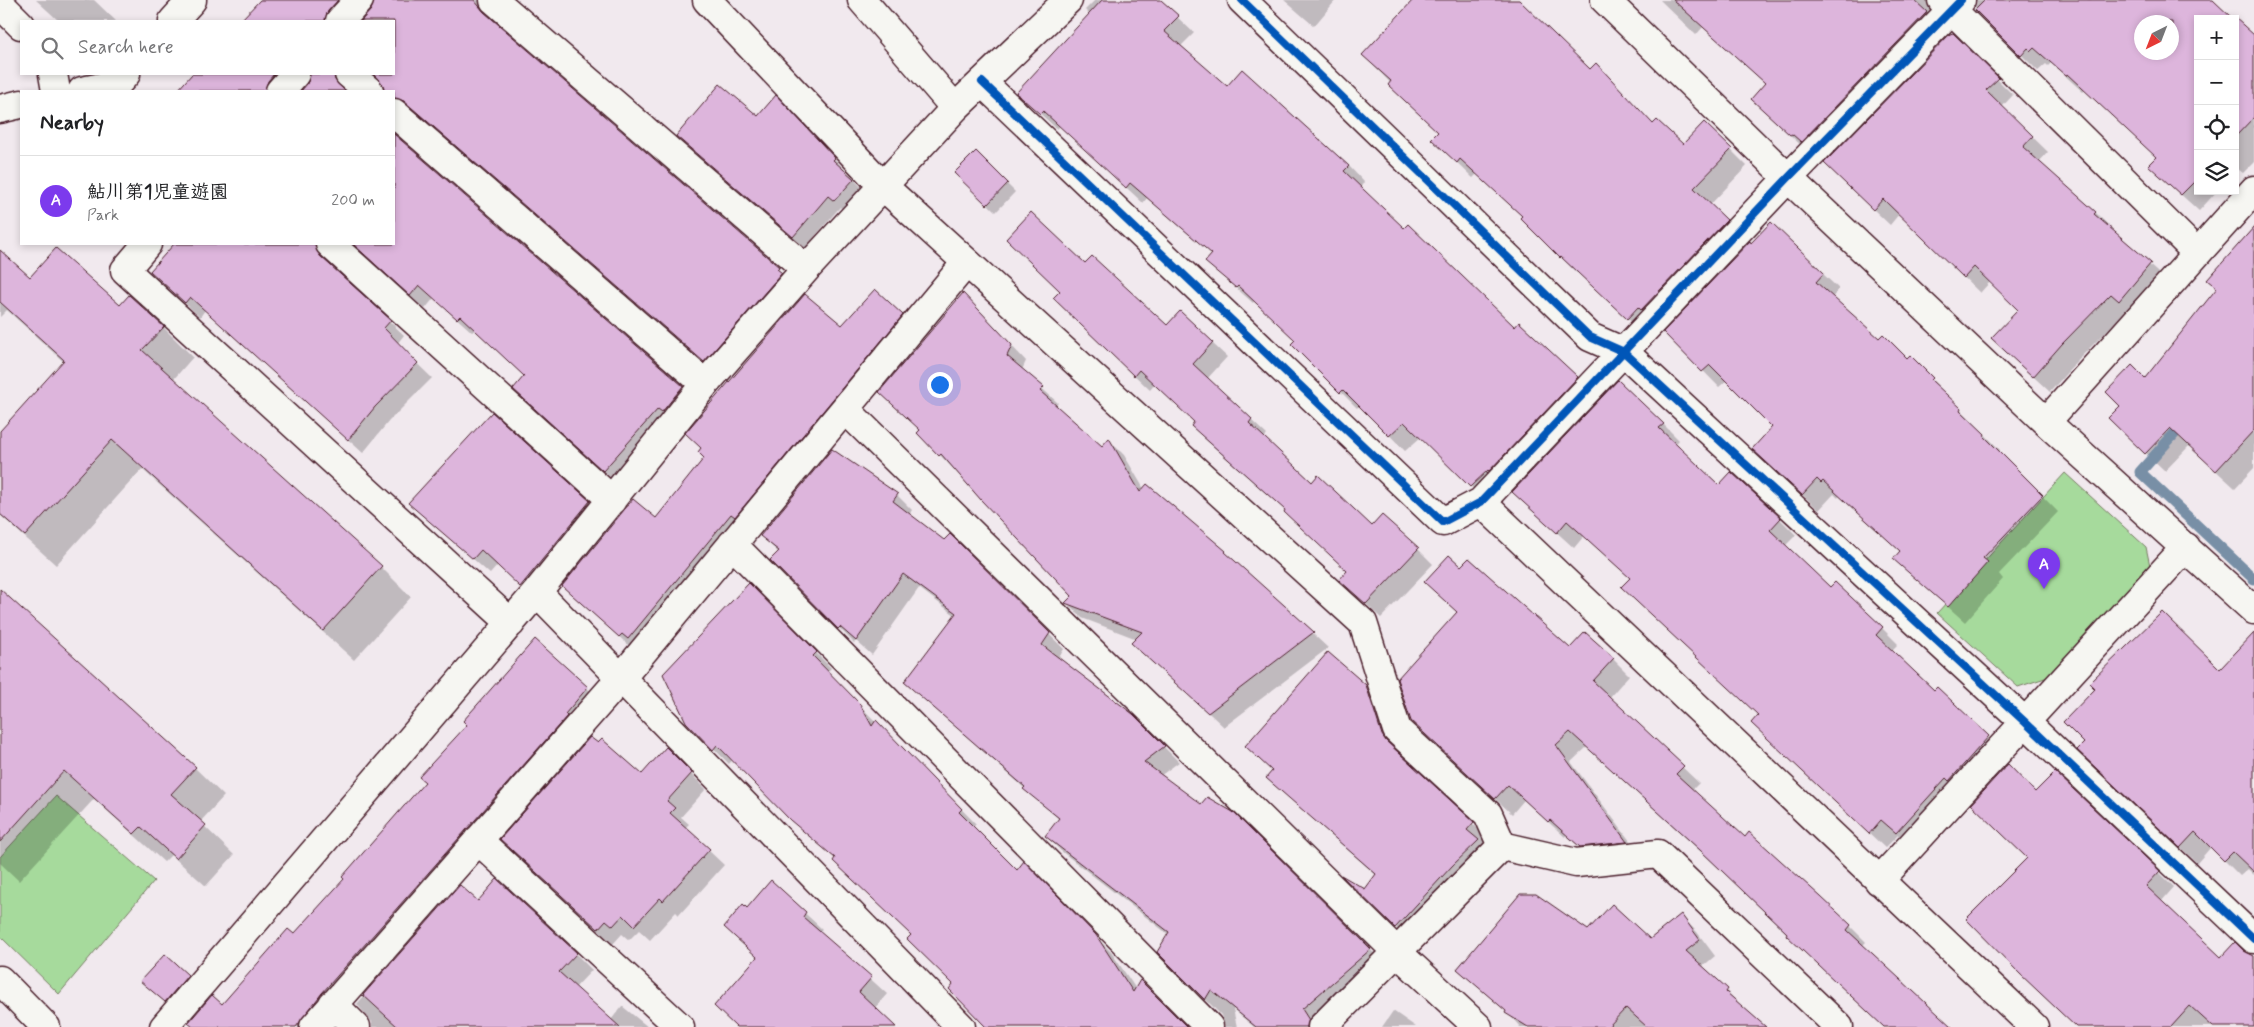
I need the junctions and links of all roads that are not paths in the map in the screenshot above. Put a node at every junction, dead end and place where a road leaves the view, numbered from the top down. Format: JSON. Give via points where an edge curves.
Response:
{"nodes":[{"id":1,"x":192,"y":0,"type":"edge"},
{"id":2,"x":358,"y":0,"type":"edge"},
{"id":3,"x":494,"y":0,"type":"edge"},
{"id":4,"x":707,"y":0,"type":"edge"},
{"id":5,"x":862,"y":0,"type":"edge"},
{"id":6,"x":1068,"y":0,"type":"edge"},
{"id":7,"x":1242,"y":0,"type":"edge"},
{"id":8,"x":1605,"y":0,"type":"edge"},
{"id":9,"x":1952,"y":3,"type":"edge"},
{"id":10,"x":0,"y":4,"type":"edge"},
{"id":11,"x":174,"y":20,"type":"edge"},
{"id":12,"x":341,"y":20,"type":"edge"},
{"id":13,"x":20,"y":24,"type":"edge"},
{"id":14,"x":53,"y":75,"type":"edge"},
{"id":15,"x":125,"y":75,"type":"edge"},
{"id":16,"x":294,"y":75,"type":"edge"},
{"id":17,"x":350,"y":75,"type":"edge"},
{"id":18,"x":982,"y":82,"type":"junction"},
{"id":19,"x":56,"y":90,"type":"edge"},
{"id":20,"x":87,"y":90,"type":"edge"},
{"id":21,"x":281,"y":90,"type":"edge"},
{"id":22,"x":368,"y":90,"type":"edge"},
{"id":23,"x":20,"y":104,"type":"edge"},
{"id":24,"x":955,"y":108,"type":"junction"},
{"id":25,"x":0,"y":109,"type":"edge"},
{"id":26,"x":395,"y":114,"type":"edge"},
{"id":27,"x":1788,"y":178,"type":"junction"},
{"id":28,"x":883,"y":186,"type":"junction"},
{"id":29,"x":2254,"y":190,"type":"edge"},
{"id":30,"x":146,"y":245,"type":"edge"},
{"id":31,"x":331,"y":245,"type":"edge"},
{"id":32,"x":2197,"y":253,"type":"junction"},
{"id":33,"x":966,"y":263,"type":"junction"},
{"id":34,"x":806,"y":269,"type":"junction"},
{"id":35,"x":1624,"y":352,"type":"junction"},
{"id":36,"x":705,"y":384,"type":"junction"},
{"id":37,"x":845,"y":409,"type":"junction"},
{"id":38,"x":2046,"y":422,"type":"junction"},
{"id":39,"x":612,"y":500,"type":"junction"},
{"id":40,"x":1481,"y":502,"type":"junction"},
{"id":41,"x":732,"y":544,"type":"junction"},
{"id":42,"x":2186,"y":547,"type":"junction"},
{"id":43,"x":538,"y":592,"type":"junction"},
{"id":44,"x":2254,"y":610,"type":"edge"},
{"id":45,"x":511,"y":623,"type":"junction"},
{"id":46,"x":621,"y":678,"type":"junction"},
{"id":47,"x":2025,"y":722,"type":"junction"},
{"id":48,"x":478,"y":840,"type":"junction"},
{"id":49,"x":1502,"y":846,"type":"junction"},
{"id":50,"x":1879,"y":880,"type":"junction"},
{"id":51,"x":2254,"y":939,"type":"edge"},
{"id":52,"x":1397,"y":952,"type":"junction"},
{"id":53,"x":0,"y":980,"type":"edge"},
{"id":54,"x":333,"y":1004,"type":"junction"},
{"id":55,"x":46,"y":1027,"type":"edge"},
{"id":56,"x":164,"y":1027,"type":"edge"},
{"id":57,"x":314,"y":1027,"type":"edge"},
{"id":58,"x":356,"y":1027,"type":"edge"},
{"id":59,"x":680,"y":1027,"type":"edge"},
{"id":60,"x":961,"y":1027,"type":"edge"},
{"id":61,"x":1209,"y":1027,"type":"edge"},
{"id":62,"x":1322,"y":1027,"type":"edge"},
{"id":63,"x":1478,"y":1027,"type":"edge"},
{"id":64,"x":1839,"y":1027,"type":"edge"},
{"id":65,"x":2034,"y":1027,"type":"edge"}],
"edges":[{"from":1,"to":11,"type":"street"},
{"from":2,"to":12,"type":"street"},
{"from":3,"to":34,"type":"street"},
{"from":4,"to":28,"type":"street"},
{"from":5,"to":24,"type":"street"},
{"from":6,"to":18,"type":"street"},
{"from":7,"to":35,"type":"street","via":[[1590,337]]},
{"from":8,"to":27,"type":"street"},
{"from":9,"to":27,"type":"street"},
{"from":9,"to":32,"type":"street"},
{"from":10,"to":13,"type":"street"},
{"from":14,"to":19,"type":"street"},
{"from":15,"to":20,"type":"street","via":[[118,84]]},
{"from":16,"to":21,"type":"street"},
{"from":17,"to":22,"type":"street"},
{"from":18,"to":24,"type":"street"},
{"from":18,"to":40,"type":"street","via":[[1443,522]]},
{"from":23,"to":25,"type":"street"},
{"from":24,"to":28,"type":"street"},
{"from":26,"to":36,"type":"street"},
{"from":27,"to":35,"type":"street"},
{"from":27,"to":38,"type":"street"},
{"from":28,"to":33,"type":"street"},
{"from":28,"to":34,"type":"street"},
{"from":29,"to":32,"type":"street"},
{"from":30,"to":45,"type":"street","via":[[125,270]]},
{"from":31,"to":39,"type":"street"},
{"from":32,"to":38,"type":"street"},
{"from":33,"to":37,"type":"street"},
{"from":33,"to":49,"type":"street","via":[[1363,623],[1397,730],[1488,814]]},
{"from":34,"to":36,"type":"street"},
{"from":35,"to":40,"type":"street"},
{"from":35,"to":47,"type":"street"},
{"from":36,"to":39,"type":"street"},
{"from":37,"to":41,"type":"street"},
{"from":37,"to":52,"type":"street"},
{"from":38,"to":42,"type":"street"},
{"from":39,"to":43,"type":"street"},
{"from":40,"to":50,"type":"street"},
{"from":41,"to":46,"type":"street"},
{"from":41,"to":61,"type":"street"},
{"from":42,"to":44,"type":"street"},
{"from":42,"to":47,"type":"street"},
{"from":43,"to":45,"type":"street"},
{"from":43,"to":46,"type":"street"},
{"from":45,"to":56,"type":"street"},
{"from":46,"to":48,"type":"street"},
{"from":46,"to":60,"type":"street"},
{"from":47,"to":50,"type":"street"},
{"from":47,"to":51,"type":"street"},
{"from":48,"to":54,"type":"street"},
{"from":48,"to":59,"type":"street"},
{"from":49,"to":52,"type":"street"},
{"from":49,"to":64,"type":"street","via":[[1576,863],[1658,854]]},
{"from":50,"to":65,"type":"street"},
{"from":52,"to":62,"type":"street"},
{"from":52,"to":63,"type":"street"},
{"from":53,"to":55,"type":"street"},
{"from":54,"to":57,"type":"street"},
{"from":54,"to":58,"type":"street"}]}
